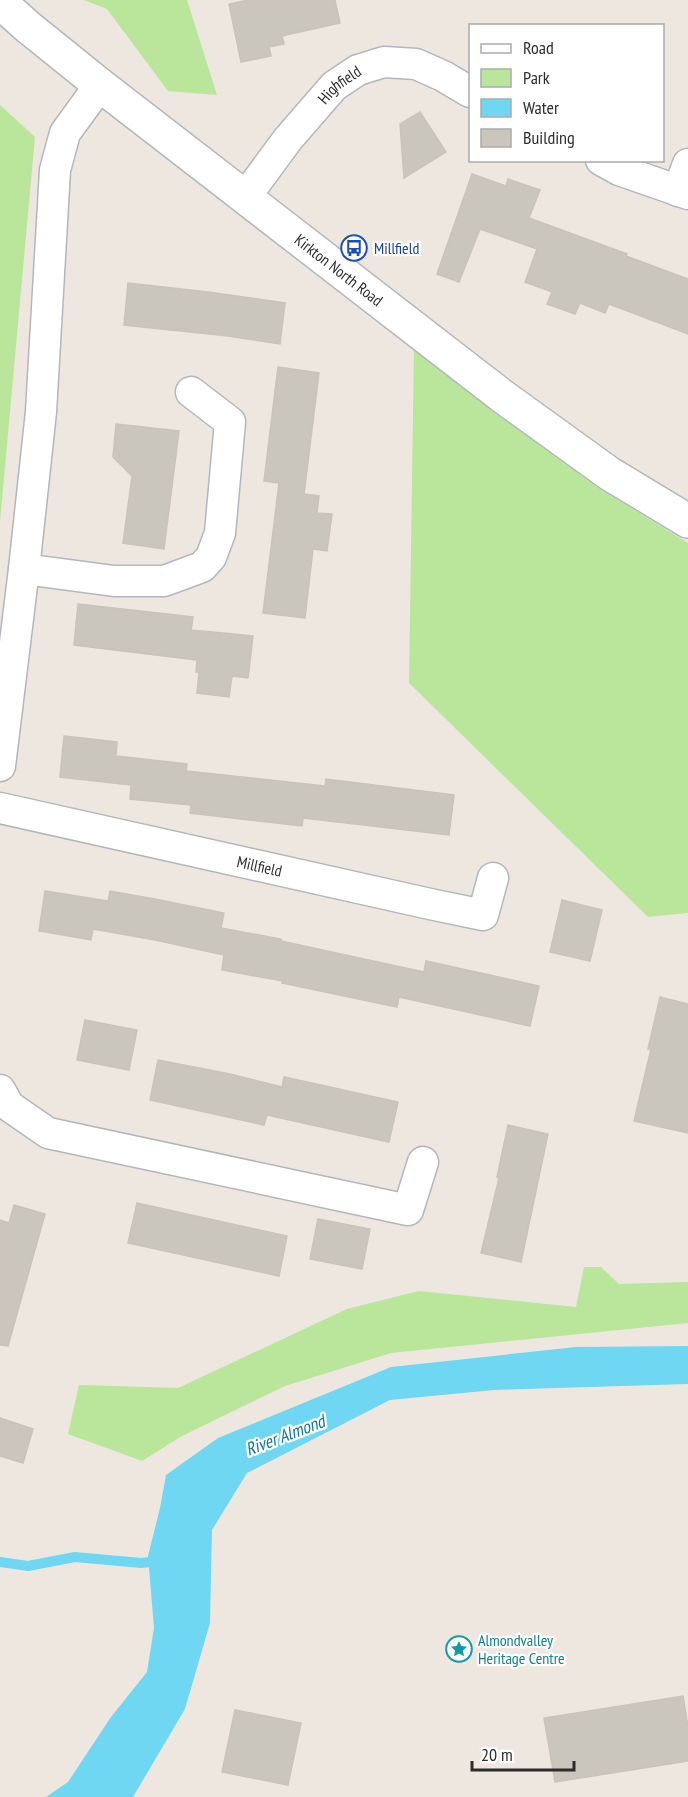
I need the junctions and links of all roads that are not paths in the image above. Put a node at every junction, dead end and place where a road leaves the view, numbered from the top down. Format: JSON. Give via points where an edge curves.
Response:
{"nodes":[{"id":1,"x":0,"y":2,"type":"edge"},
{"id":2,"x":100,"y":85,"type":"junction"},
{"id":3,"x":469,"y":91,"type":"edge"},
{"id":4,"x":605,"y":162,"type":"edge"},
{"id":5,"x":685,"y":183,"type":"edge"},
{"id":6,"x":246,"y":196,"type":"junction"},
{"id":7,"x":191,"y":392,"type":"dead end"},
{"id":8,"x":688,"y":521,"type":"edge"},
{"id":9,"x":24,"y":569,"type":"junction"},
{"id":10,"x":0,"y":766,"type":"edge"},
{"id":11,"x":0,"y":808,"type":"edge"},
{"id":12,"x":493,"y":878,"type":"dead end"},
{"id":13,"x":0,"y":1090,"type":"edge"},
{"id":14,"x":423,"y":1162,"type":"dead end"}],
"edges":[{"from":1,"to":2,"type":"main road","name":"Kirkton North Road"},
{"from":2,"to":6,"type":"main road","name":"Kirkton North Road"},
{"from":2,"to":9,"type":"street","via":[[65,133],[55,170],[41,412]]},
{"from":3,"to":6,"type":"street","name":"Highfield","via":[[416,64],[384,62],[358,70],[334,86]]},
{"from":4,"to":5,"type":"street","via":[[619,170]]},
{"from":6,"to":8,"type":"main road","name":"Kirkton North Road","via":[[502,396],[610,474]]},
{"from":7,"to":9,"type":"street","via":[[230,422],[220,533],[211,557],[202,567],[164,581],[114,581]]},
{"from":9,"to":10,"type":"street"},
{"from":11,"to":12,"type":"street","name":"Millfield","via":[[483,915]]},
{"from":13,"to":14,"type":"street","via":[[9,1107],[48,1133],[408,1210]]}]}
